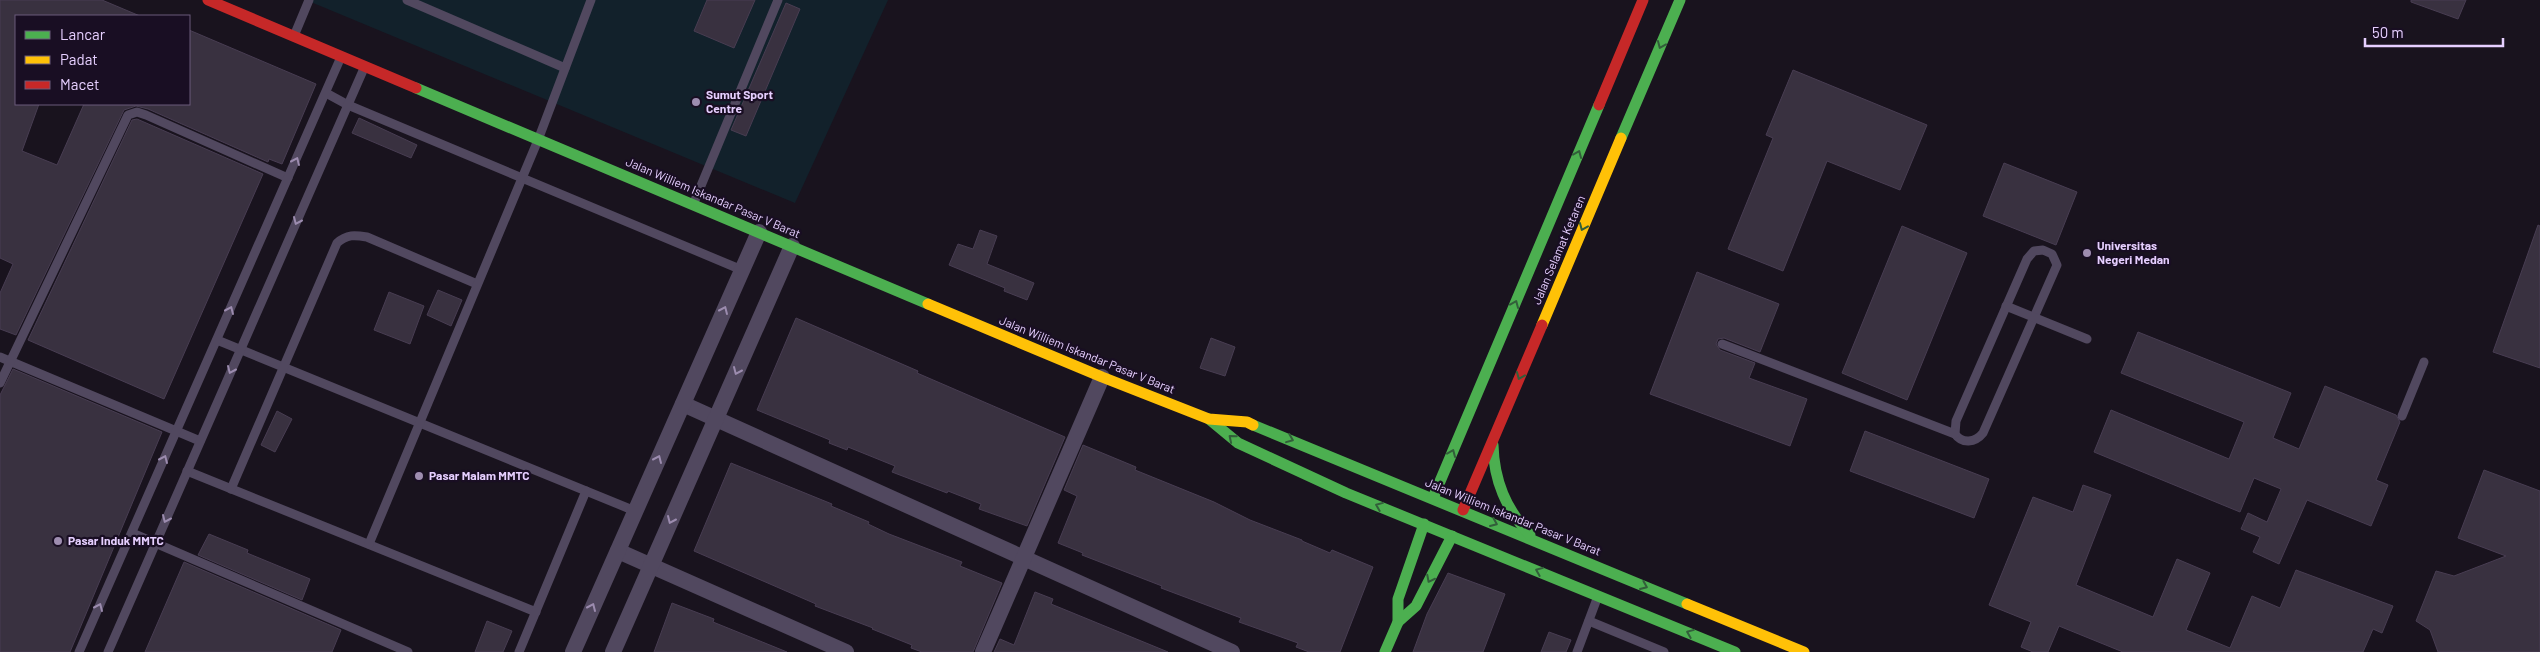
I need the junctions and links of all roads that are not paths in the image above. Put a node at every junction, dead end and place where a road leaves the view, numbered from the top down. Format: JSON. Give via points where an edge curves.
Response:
{"nodes":[{"id":1,"x":208,"y":0,"type":"edge"},
{"id":2,"x":309,"y":0,"type":"edge"},
{"id":3,"x":407,"y":0,"type":"edge"},
{"id":4,"x":591,"y":0,"type":"edge"},
{"id":5,"x":778,"y":0,"type":"edge"},
{"id":6,"x":1643,"y":0,"type":"edge"},
{"id":7,"x":1680,"y":0,"type":"edge"},
{"id":8,"x":294,"y":36,"type":"junction"},
{"id":9,"x":342,"y":56,"type":"junction"},
{"id":10,"x":366,"y":66,"type":"junction"},
{"id":11,"x":565,"y":68,"type":"junction"},
{"id":12,"x":326,"y":93,"type":"junction"},
{"id":13,"x":348,"y":105,"type":"junction"},
{"id":14,"x":538,"y":140,"type":"junction"},
{"id":15,"x":288,"y":178,"type":"junction"},
{"id":16,"x":522,"y":178,"type":"junction"},
{"id":17,"x":693,"y":205,"type":"junction"},
{"id":18,"x":759,"y":232,"type":"junction"},
{"id":19,"x":792,"y":246,"type":"junction"},
{"id":20,"x":742,"y":270,"type":"junction"},
{"id":21,"x":477,"y":284,"type":"junction"},
{"id":22,"x":2006,"y":306,"type":"junction"},
{"id":23,"x":2034,"y":319,"type":"junction"},
{"id":24,"x":2087,"y":339,"type":"dead end"},
{"id":25,"x":217,"y":340,"type":"junction"},
{"id":26,"x":1722,"y":344,"type":"dead end"},
{"id":27,"x":240,"y":350,"type":"junction"},
{"id":28,"x":0,"y":357,"type":"edge"},
{"id":29,"x":10,"y":361,"type":"junction"},
{"id":30,"x":2424,"y":362,"type":"dead end"},
{"id":31,"x":283,"y":369,"type":"junction"},
{"id":32,"x":1102,"y":377,"type":"junction"},
{"id":33,"x":0,"y":383,"type":"edge"},
{"id":34,"x":683,"y":404,"type":"junction"},
{"id":35,"x":2402,"y":416,"type":"dead end"},
{"id":36,"x":715,"y":419,"type":"junction"},
{"id":37,"x":1209,"y":419,"type":"junction"},
{"id":38,"x":418,"y":423,"type":"junction"},
{"id":39,"x":177,"y":431,"type":"junction"},
{"id":40,"x":1955,"y":434,"type":"junction"},
{"id":41,"x":200,"y":441,"type":"junction"},
{"id":42,"x":1493,"y":441,"type":"junction"},
{"id":43,"x":187,"y":471,"type":"junction"},
{"id":44,"x":231,"y":489,"type":"junction"},
{"id":45,"x":586,"y":491,"type":"junction"},
{"id":46,"x":1433,"y":498,"type":"junction"},
{"id":47,"x":1463,"y":510,"type":"junction"},
{"id":48,"x":635,"y":511,"type":"junction"},
{"id":49,"x":1424,"y":524,"type":"junction"},
{"id":50,"x":132,"y":533,"type":"junction"},
{"id":51,"x":1452,"y":536,"type":"junction"},
{"id":52,"x":1534,"y":540,"type":"junction"},
{"id":53,"x":155,"y":544,"type":"junction"},
{"id":54,"x":369,"y":544,"type":"junction"},
{"id":55,"x":618,"y":551,"type":"junction"},
{"id":56,"x":1024,"y":558,"type":"junction"},
{"id":57,"x":651,"y":566,"type":"junction"},
{"id":58,"x":1598,"y":596,"type":"junction"},
{"id":59,"x":536,"y":612,"type":"junction"},
{"id":60,"x":1589,"y":621,"type":"junction"},
{"id":61,"x":1398,"y":622,"type":"junction"},
{"id":62,"x":79,"y":652,"type":"edge"},
{"id":63,"x":108,"y":652,"type":"edge"},
{"id":64,"x":408,"y":652,"type":"edge"},
{"id":65,"x":519,"y":652,"type":"edge"},
{"id":66,"x":573,"y":652,"type":"edge"},
{"id":67,"x":613,"y":652,"type":"edge"},
{"id":68,"x":846,"y":652,"type":"edge"},
{"id":69,"x":983,"y":652,"type":"edge"},
{"id":70,"x":1232,"y":652,"type":"edge"},
{"id":71,"x":1385,"y":652,"type":"edge"},
{"id":72,"x":1577,"y":652,"type":"edge"},
{"id":73,"x":1664,"y":652,"type":"edge"},
{"id":74,"x":1735,"y":652,"type":"edge"},
{"id":75,"x":1804,"y":652,"type":"edge"}],
"edges":[{"from":1,"to":8,"type":"street","name":"Jalan Williem Iskandar Pasar V Barat"},
{"from":2,"to":8,"type":"lane"},
{"from":3,"to":11,"type":"lane"},
{"from":4,"to":11,"type":"lane"},
{"from":5,"to":17,"type":"lane"},
{"from":46,"to":6,"type":"street","name":"Jalan Selamat Ketaren","one_way":true,"via":[[1567,191]]},
{"from":7,"to":42,"type":"street","name":"Jalan Selamat Ketaren","one_way":true,"via":[[1590,200]]},
{"from":8,"to":9,"type":"street","name":"Jalan Williem Iskandar Pasar V Barat"},
{"from":9,"to":10,"type":"street","name":"Jalan Williem Iskandar Pasar V Barat"},
{"from":9,"to":12,"type":"lane"},
{"from":10,"to":13,"type":"lane"},
{"from":10,"to":14,"type":"street","name":"Jalan Williem Iskandar Pasar V Barat"},
{"from":11,"to":14,"type":"lane"},
{"from":12,"to":13,"type":"lane"},
{"from":15,"to":12,"type":"lane","one_way":true},
{"from":13,"to":16,"type":"lane"},
{"from":13,"to":27,"type":"lane","one_way":true},
{"from":14,"to":16,"type":"lane"},
{"from":14,"to":17,"type":"street","name":"Jalan Williem Iskandar Pasar V Barat"},
{"from":25,"to":15,"type":"lane","one_way":true},
{"from":15,"to":29,"type":"lane","via":[[146,115],[136,112],[128,115]]},
{"from":16,"to":20,"type":"lane"},
{"from":16,"to":21,"type":"lane"},
{"from":17,"to":18,"type":"street","name":"Jalan Williem Iskandar Pasar V Barat"},
{"from":18,"to":19,"type":"street","name":"Jalan Williem Iskandar Pasar V Barat"},
{"from":18,"to":20,"type":"street"},
{"from":19,"to":32,"type":"street","name":"Jalan Williem Iskandar Pasar V Barat"},
{"from":19,"to":36,"type":"street","one_way":true},
{"from":34,"to":20,"type":"street","one_way":true},
{"from":21,"to":31,"type":"lane","via":[[367,237],[353,235],[342,238],[337,243]]},
{"from":21,"to":38,"type":"lane"},
{"from":22,"to":23,"type":"lane"},
{"from":22,"to":23,"type":"lane","via":[[2026,259],[2034,251],[2047,252],[2054,257],[2056,265]]},
{"from":22,"to":40,"type":"lane","via":[[1956,421]]},
{"from":23,"to":24,"type":"lane"},
{"from":23,"to":40,"type":"lane","via":[[1983,433],[1966,441]]},
{"from":25,"to":27,"type":"lane"},
{"from":25,"to":39,"type":"lane"},
{"from":26,"to":40,"type":"lane"},
{"from":27,"to":31,"type":"lane"},
{"from":27,"to":41,"type":"lane","one_way":true},
{"from":28,"to":29,"type":"lane"},
{"from":29,"to":33,"type":"lane"},
{"from":29,"to":39,"type":"lane"},
{"from":30,"to":35,"type":"lane"},
{"from":31,"to":38,"type":"lane"},
{"from":31,"to":44,"type":"lane"},
{"from":32,"to":37,"type":"street","name":"Jalan Williem Iskandar Pasar V Barat"},
{"from":32,"to":56,"type":"street"},
{"from":34,"to":36,"type":"street"},
{"from":48,"to":34,"type":"street","one_way":true},
{"from":36,"to":56,"type":"street"},
{"from":36,"to":57,"type":"street","one_way":true},
{"from":37,"to":46,"type":"street","name":"Jalan Williem Iskandar Pasar V Barat","one_way":true,"via":[[1247,422]]},
{"from":49,"to":37,"type":"street","name":"Jalan Williem Iskandar Pasar V Barat","one_way":true,"via":[[1238,444]]},
{"from":38,"to":45,"type":"lane"},
{"from":38,"to":54,"type":"lane"},
{"from":39,"to":41,"type":"lane"},
{"from":50,"to":39,"type":"lane","one_way":true},
{"from":41,"to":43,"type":"lane"},
{"from":42,"to":47,"type":"street","name":"Jalan Selamat Ketaren"},
{"from":42,"to":52,"type":"street","via":[[1496,485],[1505,506]]},
{"from":43,"to":44,"type":"lane"},
{"from":43,"to":53,"type":"lane","one_way":true},
{"from":44,"to":54,"type":"lane"},
{"from":45,"to":48,"type":"lane"},
{"from":45,"to":59,"type":"lane"},
{"from":46,"to":47,"type":"street","name":"Jalan Williem Iskandar Pasar V Barat"},
{"from":47,"to":52,"type":"street","name":"Jalan Williem Iskandar Pasar V Barat","one_way":true},
{"from":48,"to":55,"type":"street"},
{"from":49,"to":51,"type":"street","name":"Jalan Williem Iskandar Pasar V Barat"},
{"from":49,"to":61,"type":"street","via":[[1398,599]]},
{"from":50,"to":53,"type":"lane"},
{"from":62,"to":50,"type":"lane","one_way":true},
{"from":58,"to":51,"type":"street","name":"Jalan Williem Iskandar Pasar V Barat","one_way":true},
{"from":51,"to":61,"type":"street","one_way":true,"via":[[1416,606]]},
{"from":52,"to":75,"type":"street","name":"Jalan Williem Iskandar Pasar V Barat","one_way":true},
{"from":53,"to":63,"type":"lane"},
{"from":53,"to":64,"type":"lane"},
{"from":54,"to":59,"type":"lane"},
{"from":55,"to":57,"type":"street"},
{"from":66,"to":55,"type":"street","one_way":true},
{"from":56,"to":69,"type":"street"},
{"from":56,"to":70,"type":"street"},
{"from":57,"to":67,"type":"street"},
{"from":57,"to":68,"type":"street"},
{"from":58,"to":60,"type":"lane"},
{"from":74,"to":58,"type":"street","name":"Jalan Williem Iskandar Pasar V Barat","one_way":true},
{"from":59,"to":65,"type":"lane"},
{"from":60,"to":72,"type":"lane"},
{"from":60,"to":73,"type":"lane"},
{"from":61,"to":71,"type":"street"}]}
